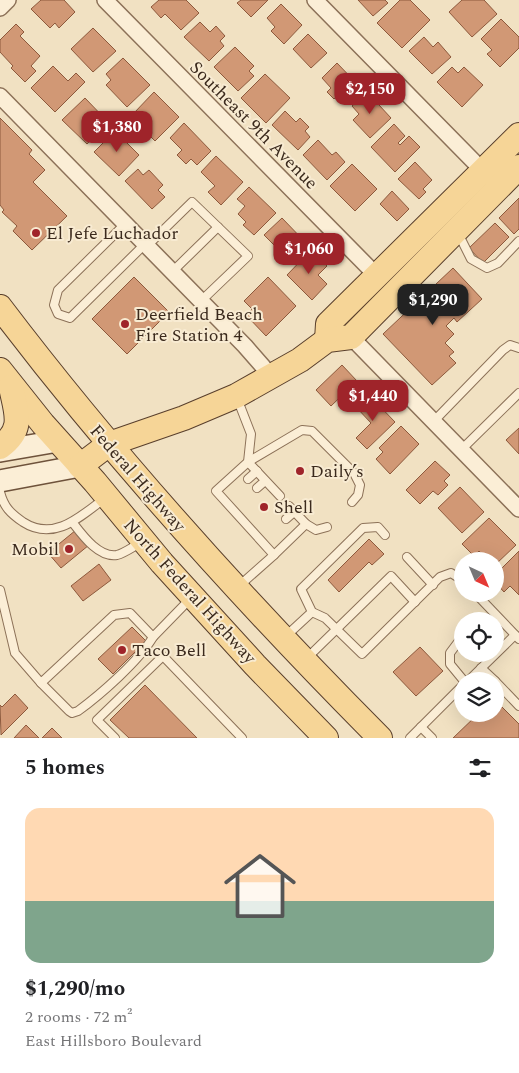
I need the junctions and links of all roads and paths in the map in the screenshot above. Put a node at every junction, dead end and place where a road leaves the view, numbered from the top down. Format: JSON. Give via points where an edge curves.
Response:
{"nodes":[{"id":1,"x":8,"y":0,"type":"edge"},
{"id":2,"x":105,"y":0,"type":"edge"},
{"id":3,"x":315,"y":0,"type":"edge"},
{"id":4,"x":0,"y":8,"type":"edge"},
{"id":5,"x":0,"y":96,"type":"edge"},
{"id":6,"x":519,"y":135,"type":"edge"},
{"id":7,"x":519,"y":167,"type":"edge"},
{"id":8,"x":491,"y":178,"type":"junction"},
{"id":9,"x":126,"y":224,"type":"junction"},
{"id":10,"x":218,"y":227,"type":"junction"},
{"id":11,"x":456,"y":230,"type":"junction"},
{"id":12,"x":519,"y":241,"type":"edge"},
{"id":13,"x":146,"y":245,"type":"junction"},
{"id":14,"x":172,"y":272,"type":"junction"},
{"id":15,"x":377,"y":276,"type":"junction"},
{"id":16,"x":201,"y":301,"type":"junction"},
{"id":17,"x":0,"y":307,"type":"edge"},
{"id":18,"x":351,"y":337,"type":"junction"},
{"id":19,"x":327,"y":340,"type":"junction"},
{"id":20,"x":519,"y":348,"type":"edge"},
{"id":21,"x":272,"y":377,"type":"junction"},
{"id":22,"x":5,"y":378,"type":"edge"},
{"id":23,"x":519,"y":392,"type":"edge"},
{"id":24,"x":236,"y":396,"type":"junction"},
{"id":25,"x":434,"y":422,"type":"junction"},
{"id":26,"x":58,"y":441,"type":"junction"},
{"id":27,"x":109,"y":444,"type":"junction"},
{"id":28,"x":0,"y":447,"type":"edge"},
{"id":29,"x":461,"y":450,"type":"junction"},
{"id":30,"x":0,"y":452,"type":"edge"},
{"id":31,"x":248,"y":462,"type":"junction"},
{"id":32,"x":80,"y":466,"type":"junction"},
{"id":33,"x":257,"y":471,"type":"junction"},
{"id":34,"x":248,"y":479,"type":"dead end"},
{"id":35,"x":265,"y":480,"type":"junction"},
{"id":36,"x":0,"y":481,"type":"edge"},
{"id":37,"x":257,"y":488,"type":"dead end"},
{"id":38,"x":0,"y":492,"type":"edge"},
{"id":39,"x":107,"y":496,"type":"junction"},
{"id":40,"x":280,"y":496,"type":"dead end"},
{"id":41,"x":352,"y":502,"type":"dead end"},
{"id":42,"x":2,"y":508,"type":"edge"},
{"id":43,"x":519,"y":509,"type":"edge"},
{"id":44,"x":286,"y":520,"type":"dead end"},
{"id":45,"x":73,"y":523,"type":"junction"},
{"id":46,"x":306,"y":524,"type":"junction"},
{"id":47,"x":327,"y":527,"type":"dead end"},
{"id":48,"x":385,"y":535,"type":"dead end"},
{"id":49,"x":144,"y":541,"type":"junction"},
{"id":50,"x":274,"y":554,"type":"junction"},
{"id":51,"x":406,"y":557,"type":"dead end"},
{"id":52,"x":454,"y":575,"type":"edge"},
{"id":53,"x":433,"y":585,"type":"junction"},
{"id":54,"x":236,"y":589,"type":"junction"},
{"id":55,"x":0,"y":590,"type":"edge"},
{"id":56,"x":192,"y":597,"type":"junction"},
{"id":57,"x":415,"y":602,"type":"junction"},
{"id":58,"x":484,"y":602,"type":"edge"},
{"id":59,"x":312,"y":612,"type":"junction"},
{"id":60,"x":2,"y":617,"type":"edge"},
{"id":61,"x":336,"y":630,"type":"junction"},
{"id":62,"x":153,"y":637,"type":"junction"},
{"id":63,"x":517,"y":637,"type":"edge"},
{"id":64,"x":284,"y":640,"type":"junction"},
{"id":65,"x":504,"y":644,"type":"edge"},
{"id":66,"x":454,"y":648,"type":"edge"},
{"id":67,"x":303,"y":661,"type":"junction"},
{"id":68,"x":486,"y":662,"type":"edge"},
{"id":69,"x":482,"y":668,"type":"junction"},
{"id":70,"x":457,"y":672,"type":"edge"},
{"id":71,"x":478,"y":672,"type":"edge"},
{"id":72,"x":486,"y":672,"type":"edge"},
{"id":73,"x":42,"y":683,"type":"junction"},
{"id":74,"x":504,"y":690,"type":"edge"},
{"id":75,"x":454,"y":694,"type":"edge"},
{"id":76,"x":519,"y":706,"type":"edge"},
{"id":77,"x":421,"y":727,"type":"junction"},
{"id":78,"x":115,"y":738,"type":"edge"},
{"id":79,"x":242,"y":738,"type":"edge"},
{"id":80,"x":326,"y":738,"type":"edge"},
{"id":81,"x":380,"y":738,"type":"edge"},
{"id":82,"x":410,"y":738,"type":"edge"},
{"id":83,"x":432,"y":738,"type":"edge"}],
"edges":[{"from":1,"to":4,"type":"street"},
{"from":2,"to":15,"type":"street","name":"Southeast 9th Avenue"},
{"from":3,"to":8,"type":"street"},
{"from":5,"to":9,"type":"street"},
{"from":6,"to":8,"type":"main road"},
{"from":7,"to":8,"type":"main road"},
{"from":8,"to":11,"type":"main road"},
{"from":8,"to":15,"type":"main road"},
{"from":9,"to":13,"type":"street"},
{"from":9,"to":13,"type":"lane","via":[[58,290],[54,305],[58,314],[70,318]]},
{"from":10,"to":13,"type":"lane","via":[[192,202]]},
{"from":10,"to":14,"type":"lane"},
{"from":10,"to":16,"type":"lane","via":[[248,256]]},
{"from":11,"to":12,"type":"lane","via":[[471,259],[487,268],[498,263]]},
{"from":11,"to":18,"type":"main road"},
{"from":13,"to":14,"type":"street"},
{"from":14,"to":16,"type":"street"},
{"from":15,"to":19,"type":"main road","via":[[328,324]]},
{"from":16,"to":21,"type":"street"},
{"from":17,"to":27,"type":"main road","name":"Federal Highway"},
{"from":18,"to":19,"type":"main road"},
{"from":18,"to":25,"type":"street"},
{"from":19,"to":21,"type":"main road"},
{"from":20,"to":25,"type":"lane","via":[[510,346],[503,350]]},
{"from":21,"to":24,"type":"main road"},
{"from":22,"to":26,"type":"main road"},
{"from":22,"to":28,"type":"main road","via":[[17,428],[14,436]]},
{"from":23,"to":29,"type":"lane"},
{"from":24,"to":27,"type":"main road"},
{"from":24,"to":31,"type":"lane","via":[[250,434]]},
{"from":25,"to":29,"type":"street"},
{"from":26,"to":27,"type":"main road"},
{"from":26,"to":30,"type":"main road"},
{"from":26,"to":32,"type":"main road","name":"North Federal Highway"},
{"from":27,"to":32,"type":"main road"},
{"from":27,"to":54,"type":"main road","name":"Federal Highway"},
{"from":29,"to":43,"type":"street"},
{"from":31,"to":33,"type":"lane"},
{"from":31,"to":41,"type":"lane","via":[[302,430],[312,431],[354,473],[360,485]]},
{"from":31,"to":50,"type":"lane","via":[[216,491],[227,498]]},
{"from":32,"to":36,"type":"main road"},
{"from":32,"to":39,"type":"main road","name":"North Federal Highway"},
{"from":33,"to":34,"type":"lane"},
{"from":33,"to":35,"type":"lane"},
{"from":35,"to":37,"type":"lane"},
{"from":35,"to":40,"type":"lane"},
{"from":38,"to":42,"type":"lane"},
{"from":39,"to":45,"type":"lane"},
{"from":39,"to":49,"type":"main road","name":"North Federal Highway"},
{"from":42,"to":45,"type":"lane","via":[[31,527],[50,531]]},
{"from":44,"to":46,"type":"lane","via":[[292,509]]},
{"from":45,"to":49,"type":"lane","via":[[106,555],[118,555]]},
{"from":46,"to":47,"type":"lane","via":[[316,530]]},
{"from":46,"to":50,"type":"lane"},
{"from":48,"to":59,"type":"lane","via":[[378,527],[362,528],[301,589]]},
{"from":49,"to":56,"type":"main road","name":"North Federal Highway"},
{"from":50,"to":54,"type":"lane"},
{"from":51,"to":53,"type":"lane"},
{"from":52,"to":53,"type":"lane","via":[[451,573],[440,578]]},
{"from":53,"to":57,"type":"lane"},
{"from":54,"to":64,"type":"main road","name":"Federal Highway"},
{"from":55,"to":60,"type":"lane"},
{"from":56,"to":62,"type":"lane"},
{"from":56,"to":80,"type":"main road","name":"North Federal Highway"},
{"from":57,"to":61,"type":"lane","via":[[362,654]]},
{"from":57,"to":61,"type":"lane","via":[[391,576]]},
{"from":58,"to":63,"type":"lane"},
{"from":59,"to":61,"type":"lane","via":[[325,618]]},
{"from":59,"to":64,"type":"lane"},
{"from":60,"to":73,"type":"lane","via":[[14,653]]},
{"from":61,"to":67,"type":"lane"},
{"from":62,"to":73,"type":"lane","via":[[130,613],[114,615]]},
{"from":62,"to":73,"type":"lane","via":[[116,678],[78,711],[69,711]]},
{"from":63,"to":65,"type":"lane"},
{"from":64,"to":67,"type":"main road"},
{"from":66,"to":70,"type":"lane","via":[[450,653],[450,664]]},
{"from":67,"to":81,"type":"main road"},
{"from":68,"to":69,"type":"lane"},
{"from":69,"to":71,"type":"lane"},
{"from":69,"to":72,"type":"lane"},
{"from":74,"to":76,"type":"lane"},
{"from":75,"to":77,"type":"lane"},
{"from":77,"to":82,"type":"lane"},
{"from":77,"to":83,"type":"lane"},
{"from":78,"to":79,"type":"lane","via":[[97,720],[163,656]]}]}
